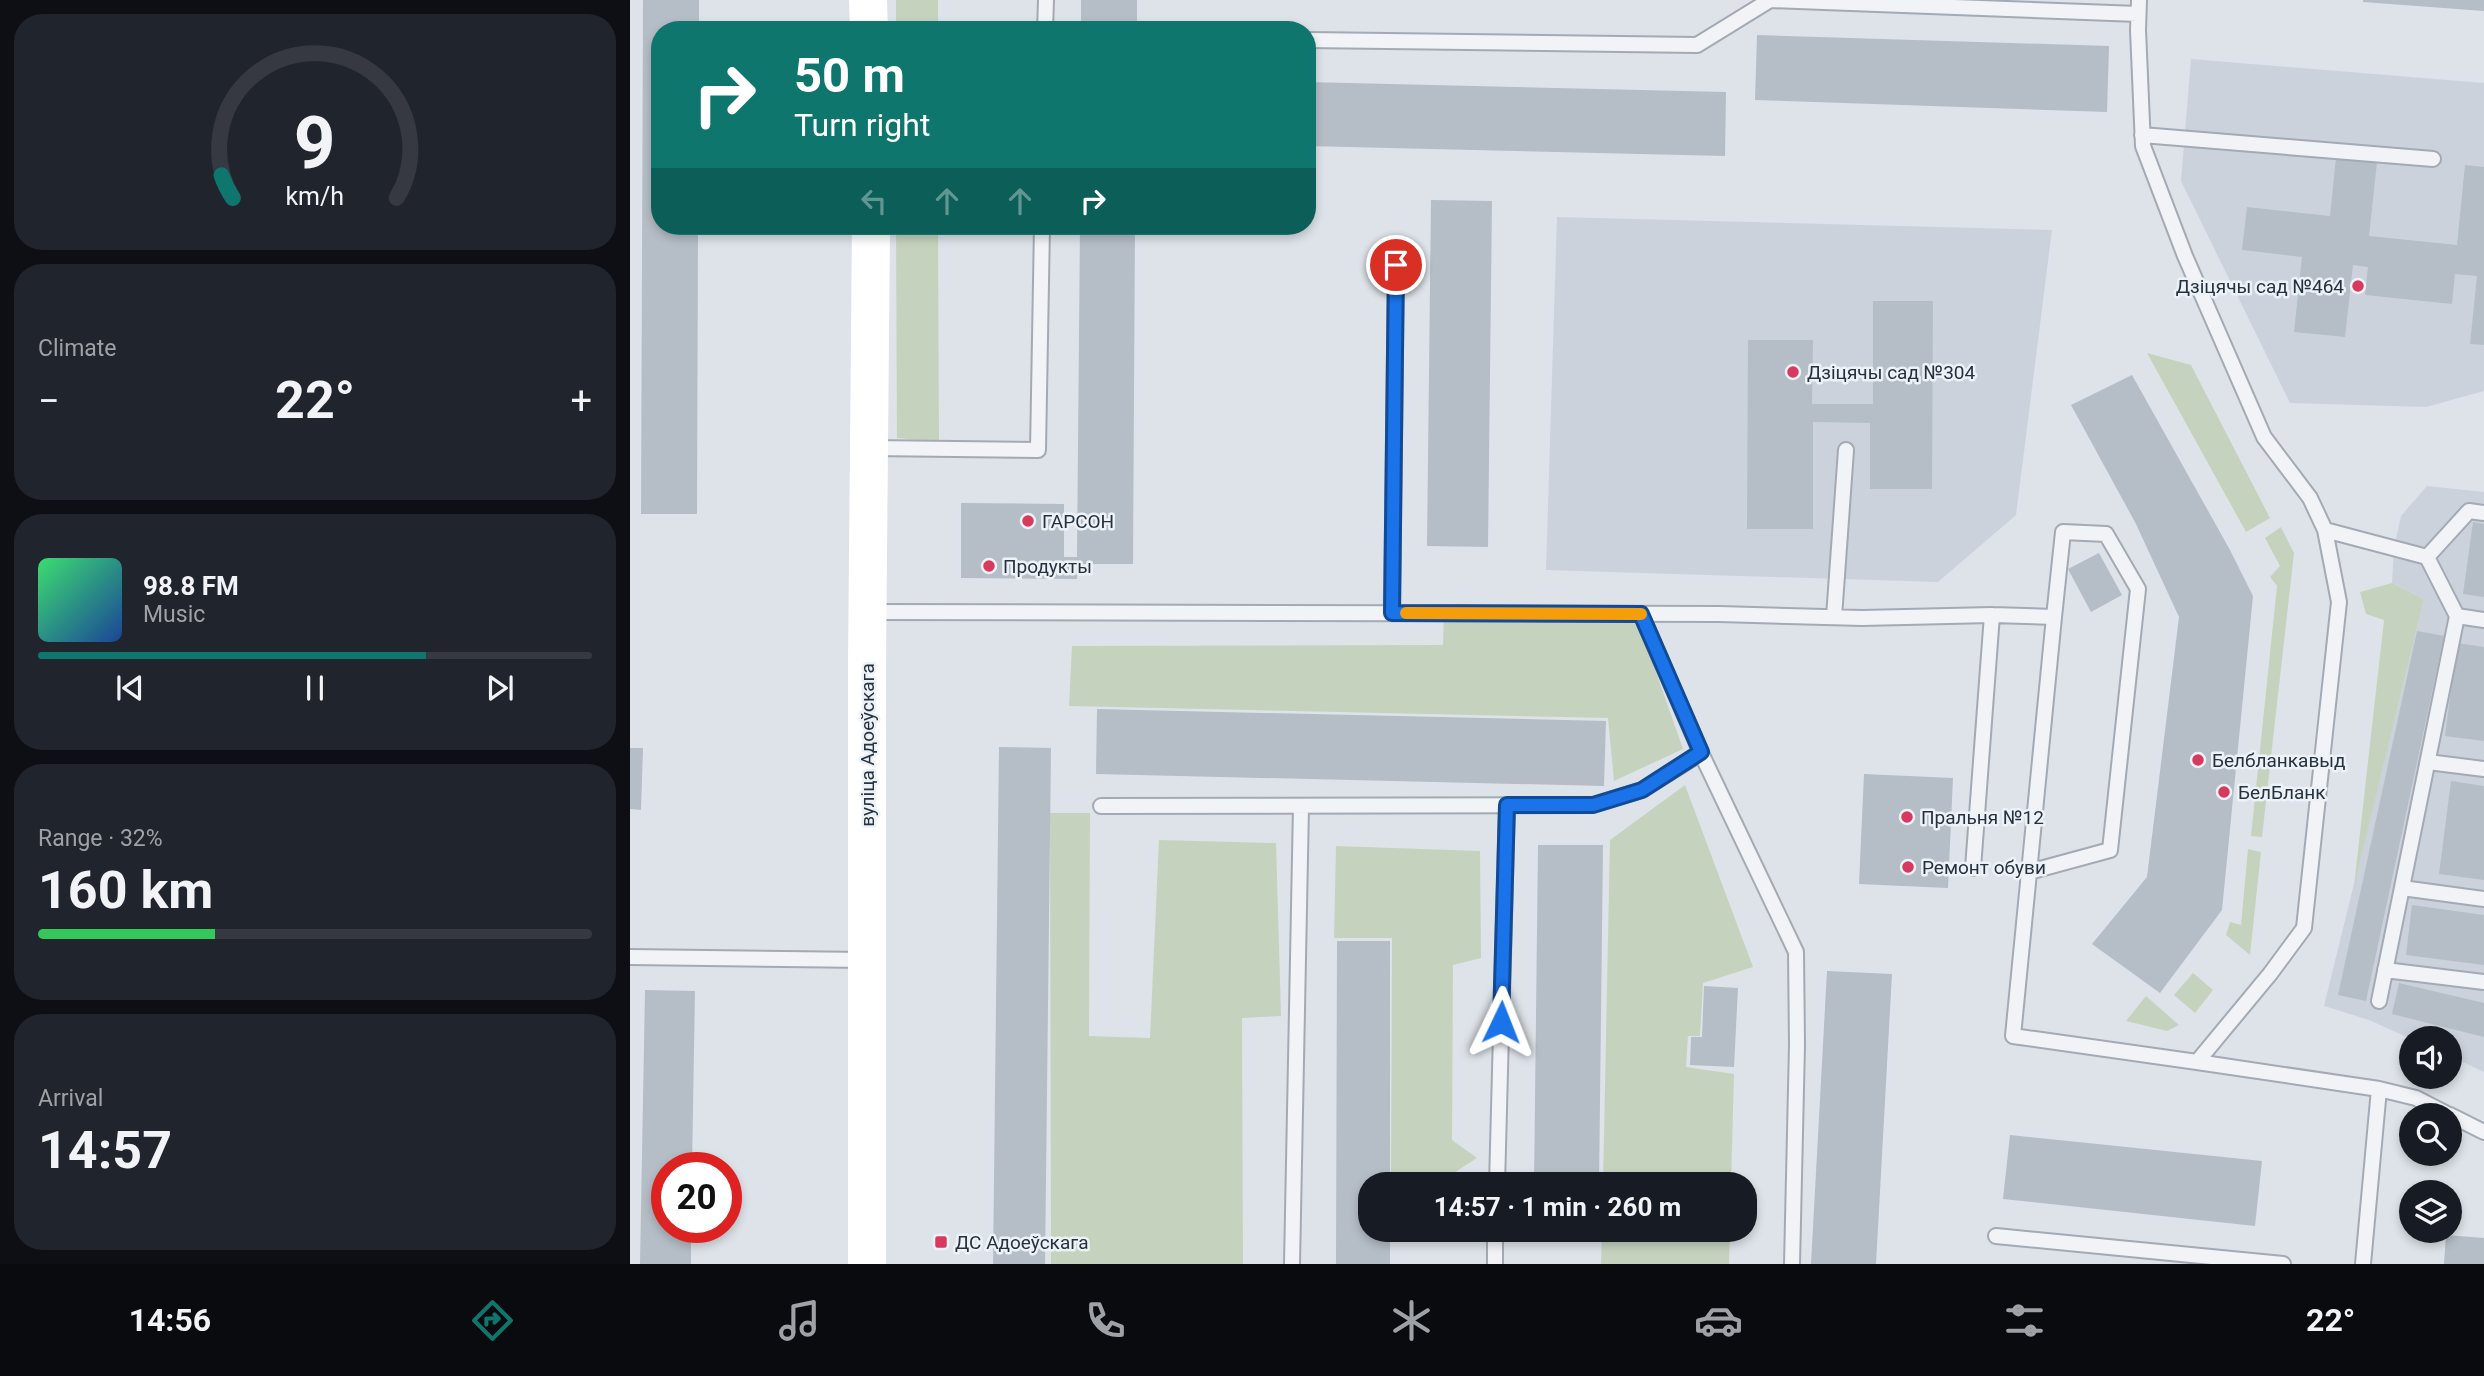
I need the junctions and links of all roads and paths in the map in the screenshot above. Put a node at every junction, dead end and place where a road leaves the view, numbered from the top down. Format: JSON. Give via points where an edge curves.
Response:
{"nodes":[{"id":1,"x":868,"y":0,"type":"edge"},
{"id":2,"x":1046,"y":0,"type":"edge"},
{"id":3,"x":2138,"y":7,"type":"edge"},
{"id":4,"x":869,"y":21,"type":"edge"},
{"id":5,"x":1045,"y":21,"type":"edge"},
{"id":6,"x":1316,"y":40,"type":"edge"},
{"id":7,"x":2143,"y":135,"type":"junction"},
{"id":8,"x":2433,"y":159,"type":"dead end"},
{"id":9,"x":870,"y":235,"type":"edge"},
{"id":10,"x":1042,"y":235,"type":"edge"},
{"id":11,"x":1396,"y":265,"type":"dead end"},
{"id":12,"x":870,"y":447,"type":"junction"},
{"id":13,"x":1846,"y":450,"type":"dead end"},
{"id":14,"x":2484,"y":513,"type":"edge"},
{"id":15,"x":2325,"y":530,"type":"junction"},
{"id":16,"x":2427,"y":556,"type":"junction"},
{"id":17,"x":868,"y":612,"type":"junction"},
{"id":18,"x":1392,"y":613,"type":"junction"},
{"id":19,"x":1641,"y":614,"type":"junction"},
{"id":20,"x":1992,"y":615,"type":"junction"},
{"id":21,"x":1834,"y":617,"type":"junction"},
{"id":22,"x":2054,"y":617,"type":"junction"},
{"id":23,"x":2458,"y":617,"type":"junction"},
{"id":24,"x":2484,"y":620,"type":"edge"},
{"id":25,"x":1701,"y":752,"type":"junction"},
{"id":26,"x":2428,"y":762,"type":"junction"},
{"id":27,"x":2484,"y":769,"type":"edge"},
{"id":28,"x":1507,"y":805,"type":"junction"},
{"id":29,"x":1101,"y":806,"type":"dead end"},
{"id":30,"x":1301,"y":806,"type":"junction"},
{"id":31,"x":1973,"y":868,"type":"dead end"},
{"id":32,"x":2029,"y":872,"type":"junction"},
{"id":33,"x":2402,"y":888,"type":"junction"},
{"id":34,"x":2484,"y":900,"type":"edge"},
{"id":35,"x":630,"y":957,"type":"edge"},
{"id":36,"x":868,"y":960,"type":"junction"},
{"id":37,"x":2385,"y":970,"type":"junction"},
{"id":38,"x":2484,"y":982,"type":"edge"},
{"id":39,"x":2379,"y":1001,"type":"dead end"},
{"id":40,"x":2197,"y":1062,"type":"junction"},
{"id":41,"x":2379,"y":1088,"type":"junction"},
{"id":42,"x":2426,"y":1103,"type":"edge"},
{"id":43,"x":2462,"y":1121,"type":"edge"},
{"id":44,"x":2484,"y":1132,"type":"edge"},
{"id":45,"x":1497,"y":1172,"type":"edge"},
{"id":46,"x":1996,"y":1236,"type":"dead end"},
{"id":47,"x":1495,"y":1242,"type":"edge"},
{"id":48,"x":867,"y":1264,"type":"edge"},
{"id":49,"x":1292,"y":1264,"type":"edge"},
{"id":50,"x":1494,"y":1264,"type":"edge"},
{"id":51,"x":1792,"y":1264,"type":"edge"},
{"id":52,"x":2283,"y":1264,"type":"edge"},
{"id":53,"x":2363,"y":1264,"type":"edge"}],
"edges":[{"from":1,"to":4,"type":"main road"},
{"from":2,"to":5,"type":"lane"},
{"from":3,"to":6,"type":"lane","via":[[1770,0],[1697,45]]},
{"from":3,"to":7,"type":"lane"},
{"from":7,"to":8,"type":"lane"},
{"from":7,"to":15,"type":"lane","via":[[2143,146],[2185,256],[2264,437],[2310,498]]},
{"from":9,"to":12,"type":"main road","name":"вуліца Адоеўскага"},
{"from":10,"to":12,"type":"lane","via":[[1038,450]]},
{"from":11,"to":18,"type":"lane"},
{"from":12,"to":17,"type":"main road","name":"вуліца Адоеўскага"},
{"from":13,"to":21,"type":"lane"},
{"from":14,"to":16,"type":"lane","via":[[2469,511]]},
{"from":15,"to":16,"type":"lane"},
{"from":15,"to":40,"type":"lane","via":[[2339,602],[2304,928]]},
{"from":16,"to":23,"type":"lane"},
{"from":17,"to":18,"type":"lane"},
{"from":17,"to":36,"type":"main road","name":"вуліца Адоеўскага"},
{"from":18,"to":19,"type":"lane"},
{"from":19,"to":21,"type":"lane"},
{"from":19,"to":25,"type":"lane"},
{"from":20,"to":21,"type":"lane"},
{"from":20,"to":22,"type":"lane"},
{"from":20,"to":31,"type":"lane"},
{"from":22,"to":32,"type":"lane"},
{"from":22,"to":32,"type":"lane","via":[[2063,532],[2106,534],[2138,589],[2110,850]]},
{"from":23,"to":24,"type":"lane"},
{"from":23,"to":26,"type":"lane"},
{"from":25,"to":28,"type":"lane","via":[[1642,790],[1593,805]]},
{"from":25,"to":51,"type":"lane","via":[[1796,952]]},
{"from":26,"to":27,"type":"lane"},
{"from":26,"to":33,"type":"lane"},
{"from":28,"to":30,"type":"lane"},
{"from":28,"to":45,"type":"lane"},
{"from":29,"to":30,"type":"lane"},
{"from":30,"to":49,"type":"lane"},
{"from":32,"to":40,"type":"lane","via":[[2013,1036]]},
{"from":33,"to":34,"type":"lane"},
{"from":33,"to":37,"type":"lane"},
{"from":35,"to":36,"type":"lane"},
{"from":36,"to":48,"type":"main road","name":"вуліца Адоеўскага"},
{"from":37,"to":38,"type":"lane"},
{"from":37,"to":39,"type":"lane"},
{"from":40,"to":41,"type":"lane"},
{"from":41,"to":42,"type":"lane"},
{"from":41,"to":53,"type":"lane"},
{"from":43,"to":44,"type":"lane"},
{"from":46,"to":52,"type":"lane"},
{"from":47,"to":50,"type":"lane"}]}
